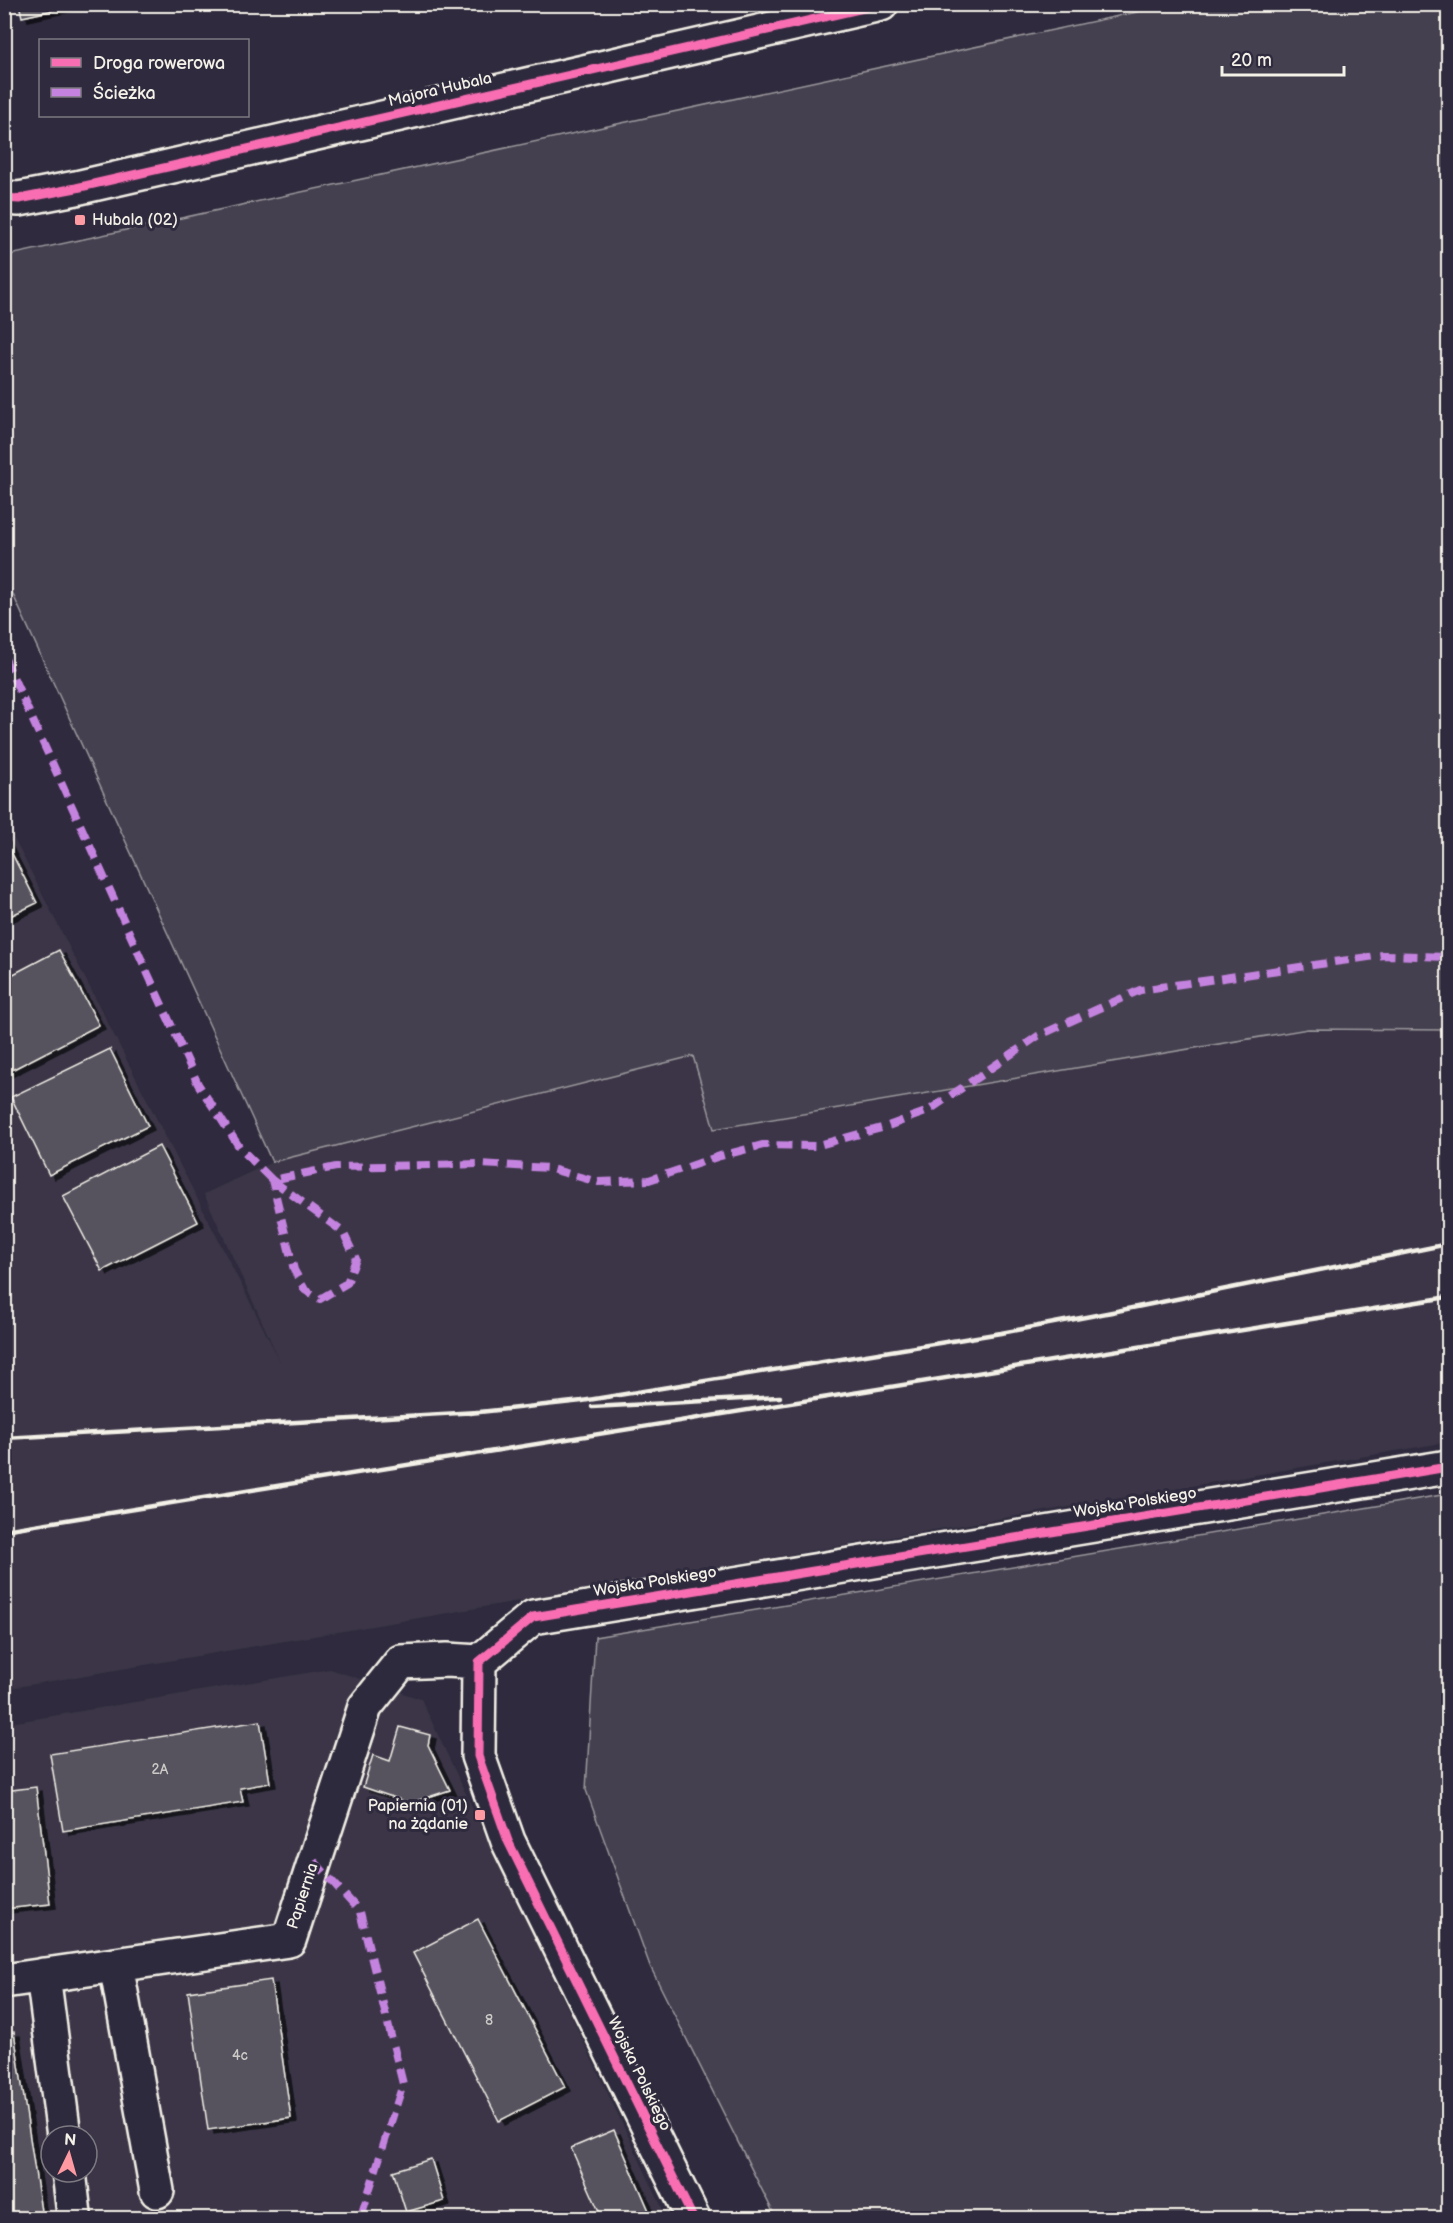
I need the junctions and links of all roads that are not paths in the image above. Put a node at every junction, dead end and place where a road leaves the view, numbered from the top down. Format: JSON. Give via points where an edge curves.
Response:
{"nodes":[{"id":1,"x":860,"y":7,"type":"edge"},
{"id":2,"x":4,"y":198,"type":"edge"},
{"id":3,"x":1449,"y":1467,"type":"edge"},
{"id":4,"x":479,"y":1662,"type":"junction"},
{"id":5,"x":116,"y":1965,"type":"junction"},
{"id":6,"x":43,"y":1976,"type":"junction"},
{"id":7,"x":4,"y":1981,"type":"edge"},
{"id":8,"x":62,"y":2124,"type":"edge"},
{"id":9,"x":70,"y":2184,"type":"edge"},
{"id":10,"x":157,"y":2191,"type":"dead end"},
{"id":11,"x":74,"y":2214,"type":"dead end"},
{"id":12,"x":693,"y":2218,"type":"edge"}],
"edges":[{"from":1,"to":2,"type":"street","name":"Majora Hubala","via":[[76,188],[19,199]]},
{"from":3,"to":4,"type":"street","name":"Wojska Polskiego","via":[[533,1617]]},
{"from":4,"to":5,"type":"street","name":"Papiernia","via":[[401,1662],[365,1707],[289,1940]]},
{"from":4,"to":12,"type":"street","name":"Wojska Polskiego","via":[[478,1756],[508,1841]]},
{"from":5,"to":6,"type":"street","name":"Papiernia"},
{"from":5,"to":10,"type":"street"},
{"from":6,"to":7,"type":"street","name":"Papiernia"},
{"from":6,"to":8,"type":"street"},
{"from":9,"to":11,"type":"street"}]}
